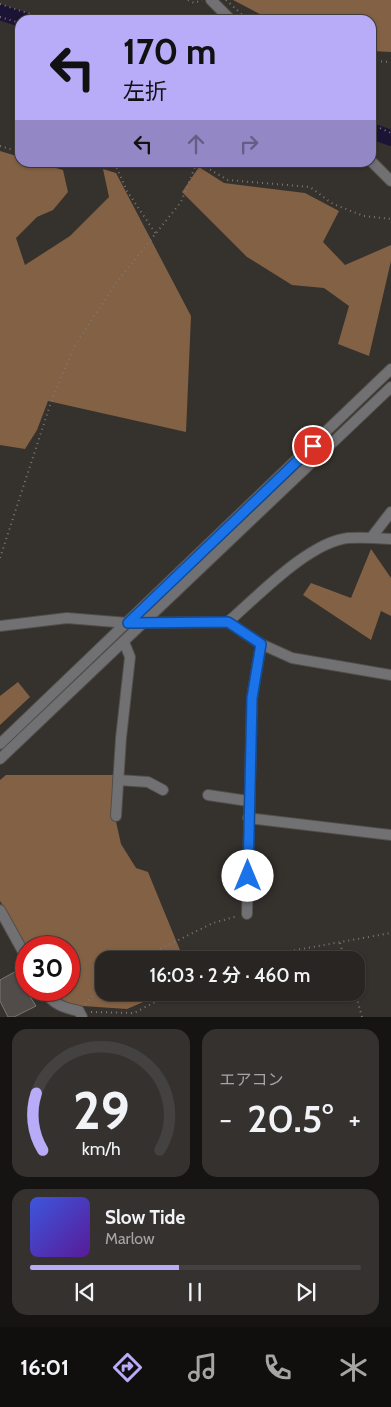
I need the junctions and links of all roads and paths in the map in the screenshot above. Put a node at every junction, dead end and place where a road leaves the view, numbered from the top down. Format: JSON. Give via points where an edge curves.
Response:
{"nodes":[{"id":1,"x":188,"y":0,"type":"edge"},
{"id":2,"x":202,"y":0,"type":"edge"},
{"id":3,"x":211,"y":0,"type":"edge"},
{"id":4,"x":226,"y":0,"type":"edge"},
{"id":5,"x":0,"y":4,"type":"edge"},
{"id":6,"x":33,"y":15,"type":"edge"},
{"id":7,"x":226,"y":15,"type":"edge"},
{"id":8,"x":242,"y":15,"type":"edge"},
{"id":9,"x":0,"y":17,"type":"edge"},
{"id":10,"x":15,"y":22,"type":"edge"},
{"id":11,"x":376,"y":61,"type":"edge"},
{"id":12,"x":391,"y":62,"type":"edge"},
{"id":13,"x":376,"y":126,"type":"edge"},
{"id":14,"x":391,"y":134,"type":"edge"},
{"id":15,"x":0,"y":146,"type":"edge"},
{"id":16,"x":15,"y":150,"type":"edge"},
{"id":17,"x":116,"y":167,"type":"edge"},
{"id":18,"x":195,"y":167,"type":"edge"},
{"id":19,"x":206,"y":167,"type":"edge"},
{"id":20,"x":376,"y":167,"type":"edge"},
{"id":21,"x":391,"y":181,"type":"edge"},
{"id":22,"x":391,"y":219,"type":"edge"},
{"id":23,"x":156,"y":234,"type":"junction"},
{"id":24,"x":391,"y":369,"type":"edge"},
{"id":25,"x":391,"y":387,"type":"edge"},
{"id":26,"x":391,"y":512,"type":"edge"},
{"id":27,"x":371,"y":538,"type":"junction"},
{"id":28,"x":391,"y":539,"type":"edge"},
{"id":29,"x":0,"y":558,"type":"edge"},
{"id":30,"x":228,"y":622,"type":"junction"},
{"id":31,"x":128,"y":623,"type":"junction"},
{"id":32,"x":144,"y":623,"type":"junction"},
{"id":33,"x":0,"y":626,"type":"edge"},
{"id":34,"x":124,"y":642,"type":"junction"},
{"id":35,"x":261,"y":644,"type":"junction"},
{"id":36,"x":391,"y":675,"type":"edge"},
{"id":37,"x":0,"y":744,"type":"edge"},
{"id":38,"x":0,"y":759,"type":"edge"},
{"id":39,"x":118,"y":780,"type":"junction"},
{"id":40,"x":163,"y":790,"type":"dead end"},
{"id":41,"x":208,"y":794,"type":"dead end"},
{"id":42,"x":248,"y":801,"type":"junction"},
{"id":43,"x":116,"y":816,"type":"dead end"},
{"id":44,"x":248,"y":818,"type":"junction"},
{"id":45,"x":391,"y":835,"type":"edge"},
{"id":46,"x":0,"y":910,"type":"edge"},
{"id":47,"x":247,"y":914,"type":"joint"},
{"id":48,"x":391,"y":933,"type":"edge"},
{"id":49,"x":15,"y":937,"type":"edge"},
{"id":50,"x":340,"y":943,"type":"junction"},
{"id":51,"x":156,"y":951,"type":"edge"},
{"id":52,"x":293,"y":951,"type":"edge"},
{"id":53,"x":342,"y":951,"type":"edge"},
{"id":54,"x":95,"y":995,"type":"edge"},
{"id":55,"x":53,"y":1001,"type":"edge"},
{"id":56,"x":157,"y":1001,"type":"edge"},
{"id":57,"x":358,"y":1001,"type":"edge"},
{"id":58,"x":80,"y":1014,"type":"edge"},
{"id":59,"x":362,"y":1017,"type":"edge"}],
"edges":[{"from":1,"to":2,"type":"path","via":[[194,3]]},
{"from":3,"to":7,"type":"street"},
{"from":4,"to":8,"type":"path"},
{"from":5,"to":6,"type":"path"},
{"from":9,"to":10,"type":"path"},
{"from":11,"to":12,"type":"path"},
{"from":13,"to":14,"type":"path"},
{"from":15,"to":16,"type":"path"},
{"from":17,"to":23,"type":"path","via":[[127,191]]},
{"from":18,"to":23,"type":"path","via":[[182,202]]},
{"from":19,"to":22,"type":"path","via":[[228,180],[310,187],[333,204],[364,216]]},
{"from":20,"to":21,"type":"street"},
{"from":23,"to":29,"type":"path","via":[[116,283],[74,347],[51,402]]},
{"from":24,"to":31,"type":"street"},
{"from":25,"to":32,"type":"street"},
{"from":26,"to":27,"type":"street"},
{"from":27,"to":28,"type":"street"},
{"from":27,"to":30,"type":"street","via":[[347,538],[309,554]]},
{"from":30,"to":32,"type":"street"},
{"from":30,"to":35,"type":"street"},
{"from":31,"to":32,"type":"street"},
{"from":31,"to":33,"type":"street","via":[[67,618]]},
{"from":31,"to":37,"type":"street"},
{"from":32,"to":34,"type":"street"},
{"from":34,"to":38,"type":"street"},
{"from":34,"to":39,"type":"street","via":[[130,657]]},
{"from":35,"to":36,"type":"street","via":[[292,658]]},
{"from":35,"to":42,"type":"street","via":[[252,698]]},
{"from":39,"to":40,"type":"street","via":[[148,782]]},
{"from":39,"to":43,"type":"street"},
{"from":41,"to":42,"type":"street"},
{"from":42,"to":44,"type":"street"},
{"from":44,"to":45,"type":"street"},
{"from":44,"to":47,"type":"street"},
{"from":46,"to":49,"type":"street"},
{"from":47,"to":51,"type":"path","via":[[213,923]]},
{"from":48,"to":50,"type":"path"},
{"from":50,"to":52,"type":"path"},
{"from":50,"to":53,"type":"path"},
{"from":54,"to":58,"type":"path"},
{"from":55,"to":58,"type":"street"},
{"from":56,"to":58,"type":"path","via":[[134,1013]]},
{"from":57,"to":59,"type":"path"}]}
